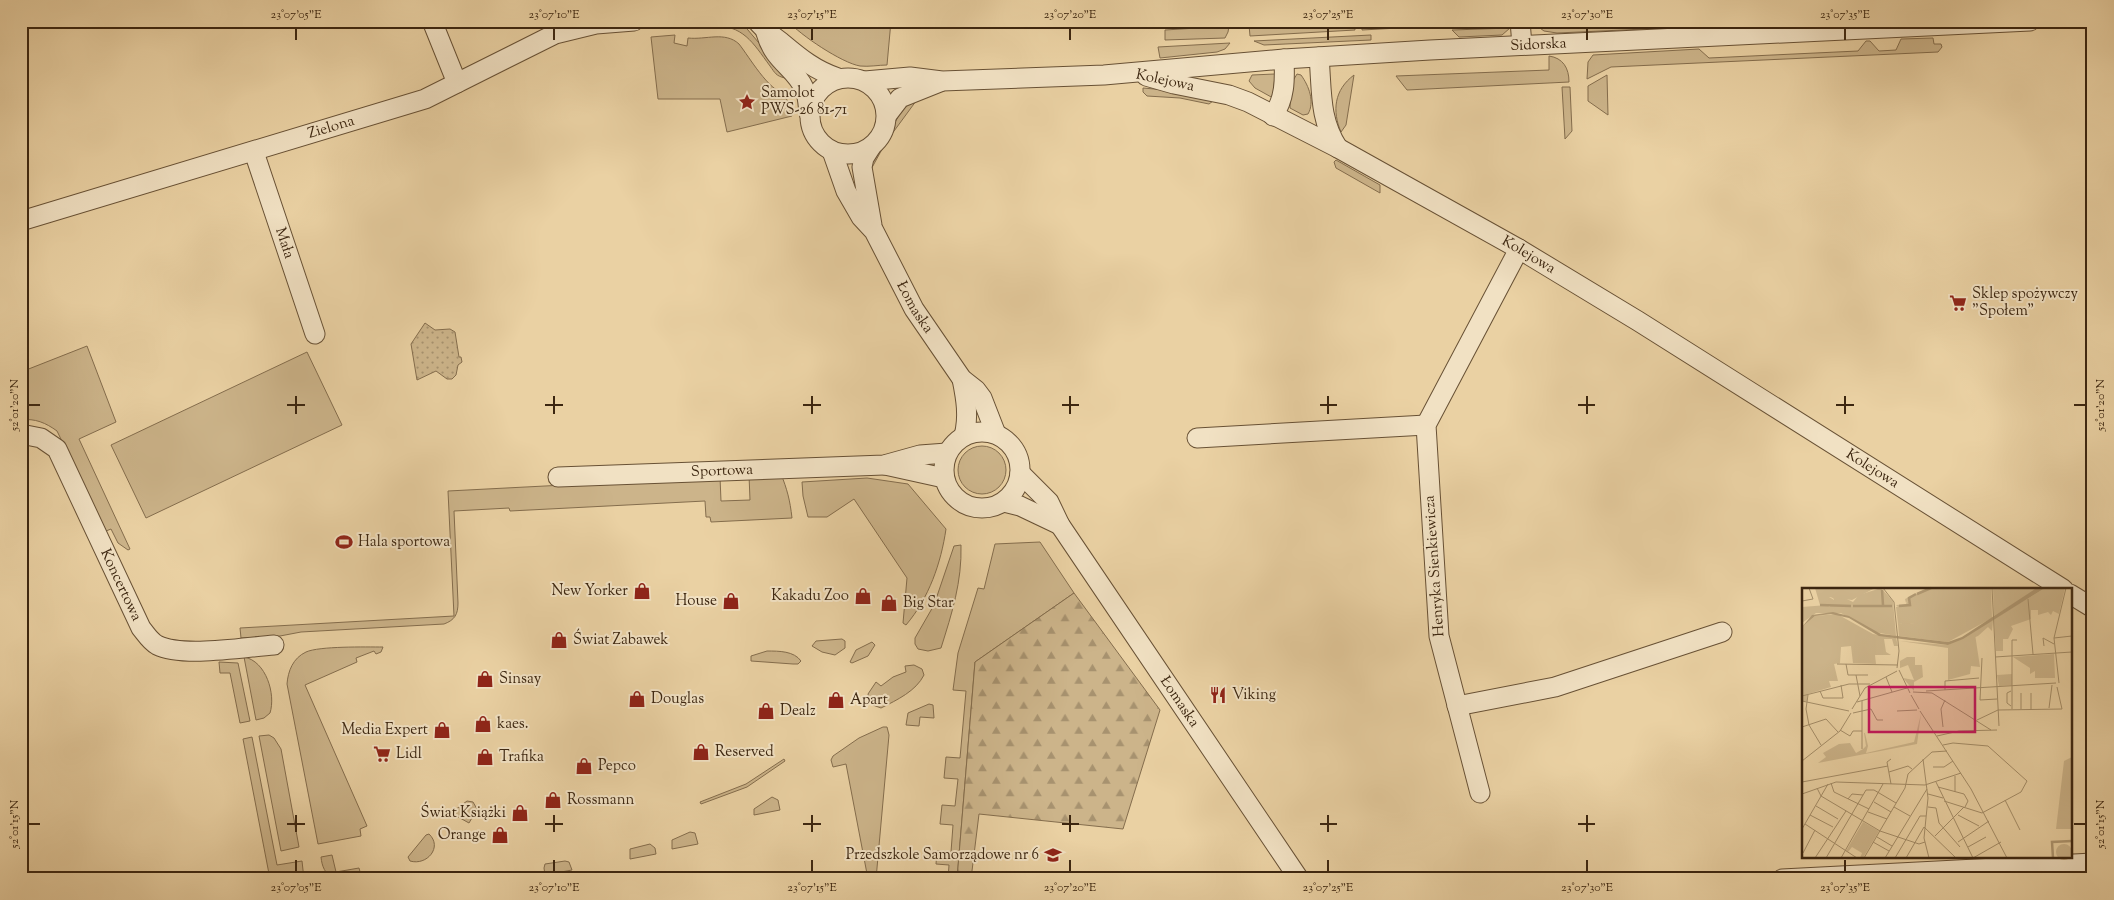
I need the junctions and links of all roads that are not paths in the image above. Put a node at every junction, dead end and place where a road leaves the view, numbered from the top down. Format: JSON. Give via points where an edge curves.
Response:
{"nodes":[{"id":1,"x":432,"y":21,"type":"edge"},
{"id":2,"x":634,"y":21,"type":"edge"},
{"id":3,"x":1520,"y":21,"type":"edge"},
{"id":4,"x":2030,"y":21,"type":"edge"},
{"id":5,"x":762,"y":27,"type":"edge"},
{"id":6,"x":1522,"y":46,"type":"junction"},
{"id":7,"x":1319,"y":57,"type":"junction"},
{"id":8,"x":1284,"y":59,"type":"junction"},
{"id":9,"x":1138,"y":73,"type":"junction"},
{"id":10,"x":838,"y":78,"type":"junction"},
{"id":11,"x":865,"y":81,"type":"junction"},
{"id":12,"x":942,"y":81,"type":"junction"},
{"id":13,"x":457,"y":84,"type":"junction"},
{"id":14,"x":809,"y":114,"type":"junction"},
{"id":15,"x":887,"y":115,"type":"junction"},
{"id":16,"x":1273,"y":116,"type":"junction"},
{"id":17,"x":871,"y":147,"type":"junction"},
{"id":18,"x":1338,"y":148,"type":"junction"},
{"id":19,"x":832,"y":151,"type":"junction"},
{"id":20,"x":254,"y":152,"type":"junction"},
{"id":21,"x":21,"y":222,"type":"edge"},
{"id":22,"x":874,"y":231,"type":"junction"},
{"id":23,"x":1519,"y":249,"type":"junction"},
{"id":24,"x":315,"y":334,"type":"dead end"},
{"id":25,"x":962,"y":379,"type":"junction"},
{"id":26,"x":1426,"y":424,"type":"junction"},
{"id":27,"x":21,"y":434,"type":"edge"},
{"id":28,"x":996,"y":434,"type":"junction"},
{"id":29,"x":964,"y":436,"type":"junction"},
{"id":30,"x":1197,"y":438,"type":"dead end"},
{"id":31,"x":947,"y":452,"type":"junction"},
{"id":32,"x":884,"y":465,"type":"junction"},
{"id":33,"x":1020,"y":473,"type":"junction"},
{"id":34,"x":558,"y":477,"type":"dead end"},
{"id":35,"x":944,"y":478,"type":"junction"},
{"id":36,"x":1004,"y":502,"type":"junction"},
{"id":37,"x":1060,"y":525,"type":"junction"},
{"id":38,"x":2061,"y":588,"type":"edge"},
{"id":39,"x":2072,"y":595,"type":"edge"},
{"id":40,"x":2093,"y":608,"type":"edge"},
{"id":41,"x":1722,"y":632,"type":"dead end"},
{"id":42,"x":274,"y":645,"type":"dead end"},
{"id":43,"x":1456,"y":706,"type":"junction"},
{"id":44,"x":1480,"y":793,"type":"dead end"},
{"id":45,"x":2093,"y":863,"type":"edge"},
{"id":46,"x":1299,"y":879,"type":"edge"},
{"id":47,"x":1782,"y":879,"type":"edge"}],
"edges":[{"from":1,"to":13,"type":"street"},
{"from":2,"to":13,"type":"street","name":"Zielona","via":[[596,24],[555,34]]},
{"from":3,"to":6,"type":"street"},
{"from":4,"to":6,"type":"street","name":"Sidorska"},
{"from":5,"to":10,"type":"street","name":"Łomaska","via":[[811,67]]},
{"from":5,"to":14,"type":"street","name":"Łomaska","via":[[778,58],[805,90]]},
{"from":6,"to":7,"type":"street","name":"Sidorska"},
{"from":7,"to":8,"type":"street","name":"Sidorska"},
{"from":7,"to":18,"type":"street","via":[[1324,118]]},
{"from":8,"to":9,"type":"street","name":"Sidorska"},
{"from":8,"to":16,"type":"street","via":[[1282,103]]},
{"from":9,"to":12,"type":"street","name":"Kolejowa"},
{"from":9,"to":16,"type":"street","name":"Kolejowa","via":[[1229,95]]},
{"from":10,"to":11,"type":"street","name":"Łomaska"},
{"from":10,"to":14,"type":"street","via":[[817,93]]},
{"from":11,"to":12,"type":"street","name":"Kolejowa","via":[[910,77]]},
{"from":11,"to":15,"type":"street","via":[[880,95]]},
{"from":12,"to":15,"type":"street","name":"Kolejowa","via":[[900,98]]},
{"from":13,"to":20,"type":"street","name":"Zielona","via":[[425,99]]},
{"from":14,"to":19,"type":"street","name":"Łomaska","via":[[815,136]]},
{"from":15,"to":17,"type":"street","name":"Łomaska","via":[[880,138]]},
{"from":16,"to":18,"type":"street","name":"Kolejowa"},
{"from":17,"to":19,"type":"street","via":[[852,154]]},
{"from":17,"to":22,"type":"street","name":"Łomaska","via":[[864,158],[863,178]]},
{"from":18,"to":23,"type":"street","name":"Kolejowa"},
{"from":19,"to":22,"type":"street","name":"Łomaska","via":[[846,191],[861,217]]},
{"from":20,"to":21,"type":"street","name":"Zielona"},
{"from":20,"to":24,"type":"street","name":"Mała"},
{"from":22,"to":25,"type":"street","name":"Łomaska","via":[[914,309]]},
{"from":23,"to":26,"type":"street"},
{"from":23,"to":38,"type":"street","name":"Kolejowa"},
{"from":25,"to":28,"type":"street","name":"Łomaska","via":[[982,398]]},
{"from":25,"to":29,"type":"street","name":"Łomaska","via":[[967,407]]},
{"from":26,"to":30,"type":"street"},
{"from":26,"to":43,"type":"street","name":"Henryka Sienkiewicza","via":[[1439,636]]},
{"from":27,"to":42,"type":"street","name":"Koncertowa","via":[[41,438],[57,449],[141,628],[155,644],[182,650]]},
{"from":28,"to":29,"type":"street","via":[[980,432]]},
{"from":28,"to":33,"type":"street","via":[[1012,446],[1020,463]]},
{"from":29,"to":31,"type":"street"},
{"from":31,"to":32,"type":"street","name":"Sportowa","via":[[920,455]]},
{"from":31,"to":35,"type":"street"},
{"from":32,"to":34,"type":"street","name":"Sportowa"},
{"from":32,"to":35,"type":"street","name":"Sportowa"},
{"from":33,"to":36,"type":"street","via":[[1015,489]]},
{"from":33,"to":37,"type":"street","name":"Łomaska","via":[[1049,502]]},
{"from":35,"to":36,"type":"street","via":[[951,494],[965,505],[990,508]]},
{"from":36,"to":37,"type":"street"},
{"from":37,"to":46,"type":"street","name":"Łomaska"},
{"from":39,"to":40,"type":"street"},
{"from":41,"to":43,"type":"street","via":[[1555,687]]},
{"from":43,"to":44,"type":"street","name":"Henryka Sienkiewicza"},
{"from":45,"to":47,"type":"street"}]}
